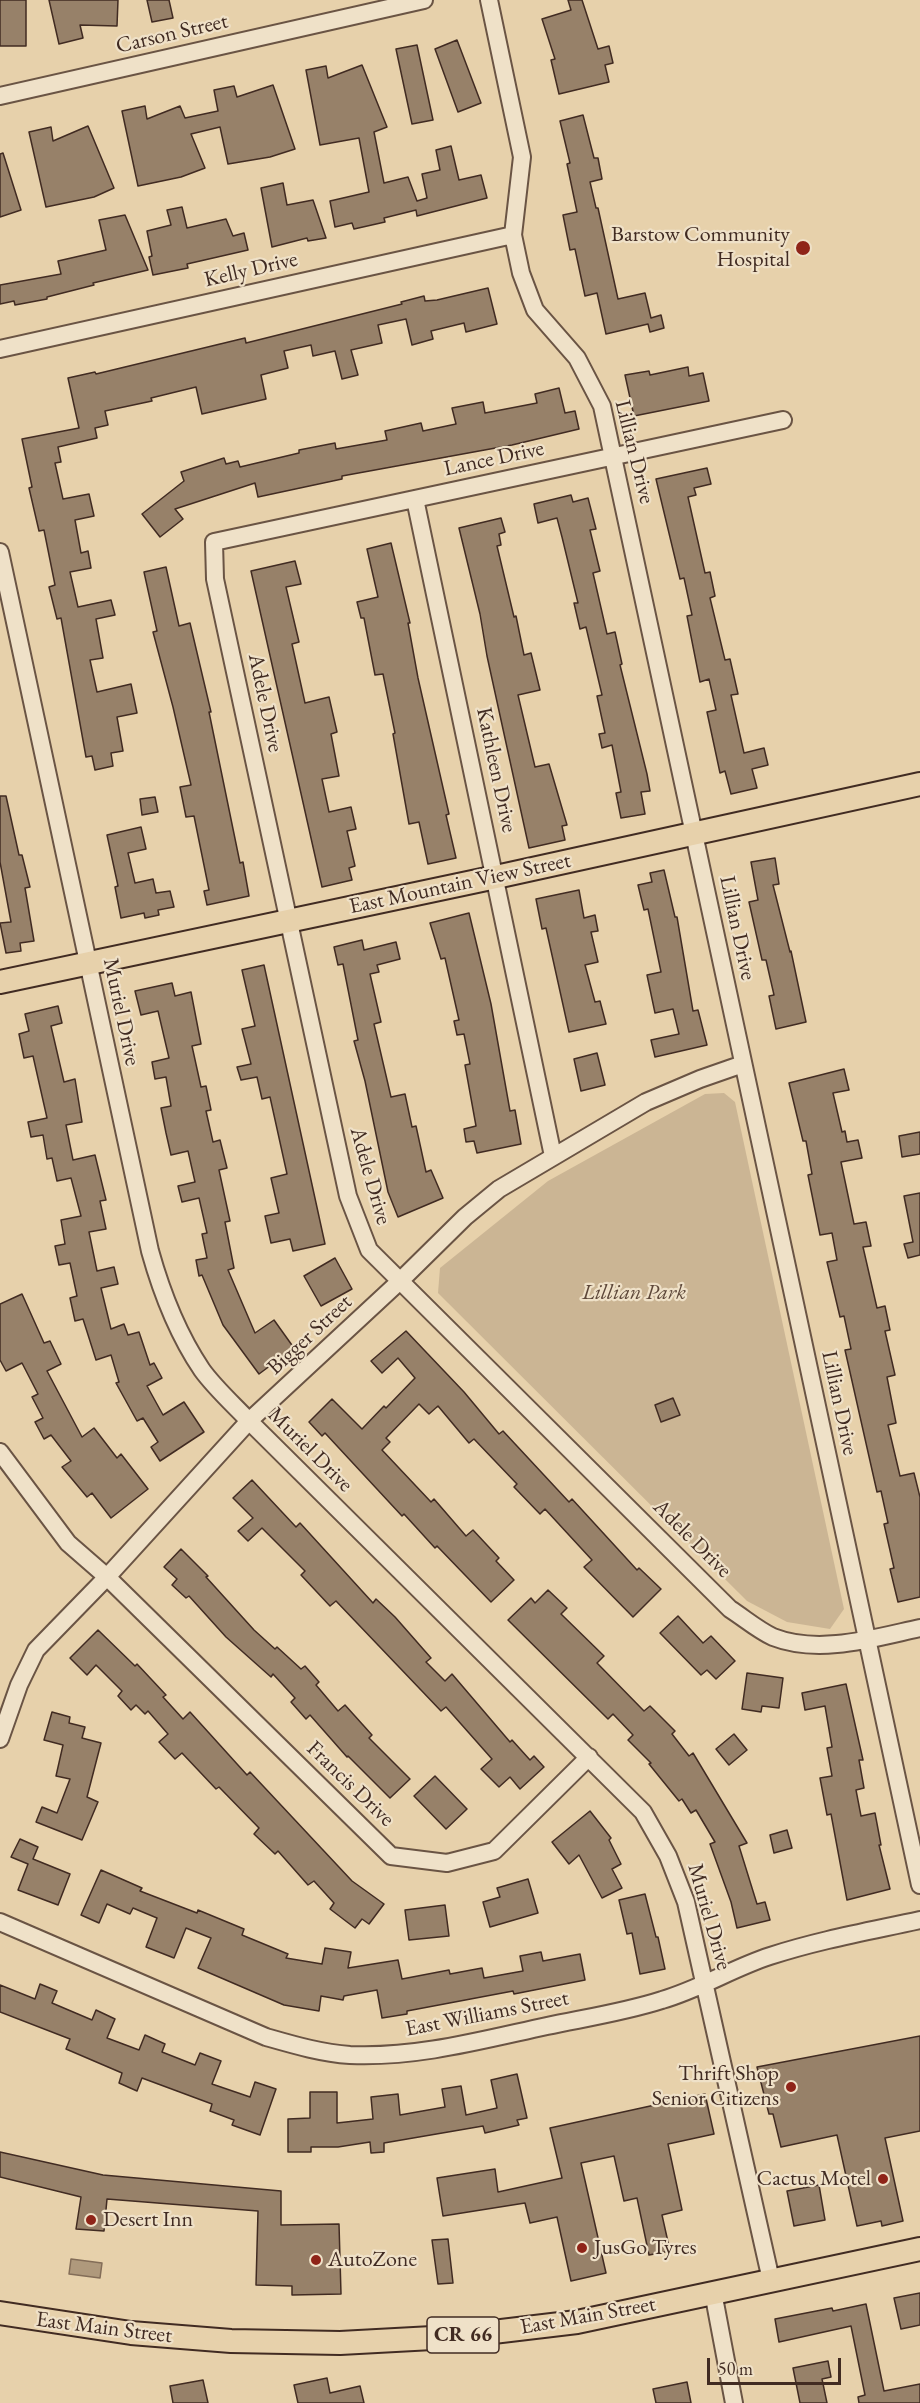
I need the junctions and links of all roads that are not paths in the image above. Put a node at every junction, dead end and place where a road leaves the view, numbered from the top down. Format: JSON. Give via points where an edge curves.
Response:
{"nodes":[{"id":1,"x":424,"y":0,"type":"edge"},
{"id":2,"x":489,"y":0,"type":"edge"},
{"id":3,"x":0,"y":96,"type":"edge"},
{"id":4,"x":513,"y":235,"type":"junction"},
{"id":5,"x":0,"y":349,"type":"edge"},
{"id":6,"x":783,"y":420,"type":"dead end"},
{"id":7,"x":614,"y":456,"type":"junction"},
{"id":8,"x":416,"y":499,"type":"junction"},
{"id":9,"x":214,"y":542,"type":"joint"},
{"id":10,"x":0,"y":552,"type":"edge"},
{"id":11,"x":920,"y":784,"type":"edge"},
{"id":12,"x":694,"y":834,"type":"junction"},
{"id":13,"x":496,"y":877,"type":"junction"},
{"id":14,"x":288,"y":920,"type":"junction"},
{"id":15,"x":87,"y":963,"type":"junction"},
{"id":16,"x":0,"y":982,"type":"edge"},
{"id":17,"x":742,"y":1064,"type":"junction"},
{"id":18,"x":554,"y":1156,"type":"junction"},
{"id":19,"x":400,"y":1281,"type":"junction"},
{"id":20,"x":249,"y":1422,"type":"junction"},
{"id":21,"x":0,"y":1452,"type":"edge"},
{"id":22,"x":107,"y":1577,"type":"junction"},
{"id":23,"x":920,"y":1628,"type":"edge"},
{"id":24,"x":867,"y":1639,"type":"junction"},
{"id":25,"x":0,"y":1739,"type":"edge"},
{"id":26,"x":589,"y":1757,"type":"junction"},
{"id":27,"x":920,"y":1885,"type":"edge"},
{"id":28,"x":920,"y":1920,"type":"edge"},
{"id":29,"x":0,"y":1922,"type":"edge"},
{"id":30,"x":704,"y":1986,"type":"junction"},
{"id":31,"x":920,"y":2249,"type":"edge"},
{"id":32,"x":771,"y":2280,"type":"junction"},
{"id":33,"x":713,"y":2292,"type":"junction"},
{"id":34,"x":0,"y":2313,"type":"edge"},
{"id":35,"x":735,"y":2403,"type":"edge"}],
"edges":[{"from":1,"to":3,"type":"street","name":"Carson Street"},
{"from":2,"to":4,"type":"street","name":"Lillian Drive","via":[[522,157]]},
{"from":4,"to":5,"type":"street","name":"Kelly Drive"},
{"from":4,"to":7,"type":"street","name":"Lillian Drive","via":[[520,273],[536,310],[577,358],[602,406]]},
{"from":6,"to":7,"type":"street","name":"Lance Drive"},
{"from":7,"to":8,"type":"street","name":"Lance Drive"},
{"from":7,"to":12,"type":"street","name":"Lillian Drive"},
{"from":8,"to":9,"type":"street","name":"Lance Drive"},
{"from":8,"to":13,"type":"street","name":"Kathleen Drive"},
{"from":9,"to":14,"type":"street","name":"Adele Drive","via":[[215,579]]},
{"from":10,"to":15,"type":"street","name":"Muriel Drive"},
{"from":11,"to":12,"type":"main road","name":"East Mountain View Street"},
{"from":12,"to":13,"type":"main road","name":"East Mountain View Street"},
{"from":12,"to":17,"type":"street","name":"Lillian Drive"},
{"from":13,"to":14,"type":"main road","name":"East Mountain View Street"},
{"from":13,"to":18,"type":"street","name":"Kathleen Drive"},
{"from":14,"to":15,"type":"main road","name":"East Mountain View Street"},
{"from":14,"to":19,"type":"street","name":"Adele Drive","via":[[348,1196],[369,1250]]},
{"from":15,"to":16,"type":"main road","name":"East Mountain View Street"},
{"from":15,"to":20,"type":"street","name":"Muriel Drive","via":[[162,1295],[203,1371]]},
{"from":17,"to":18,"type":"street","name":"Bigger Street","via":[[646,1102]]},
{"from":17,"to":24,"type":"street","name":"Lillian Drive"},
{"from":18,"to":19,"type":"street","name":"Bigger Street","via":[[499,1189]]},
{"from":19,"to":20,"type":"street","name":"Bigger Street"},
{"from":19,"to":24,"type":"street","name":"Adele Drive","via":[[730,1609],[782,1639],[815,1646]]},
{"from":20,"to":22,"type":"street","name":"Bigger Street"},
{"from":20,"to":26,"type":"street","name":"Muriel Drive"},
{"from":21,"to":22,"type":"street","name":"Francis Drive","via":[[68,1543]]},
{"from":22,"to":25,"type":"street","name":"Bigger Street","via":[[36,1650]]},
{"from":22,"to":26,"type":"street","name":"Francis Drive","via":[[391,1856],[447,1863],[494,1851]]},
{"from":23,"to":24,"type":"street","name":"Adele Drive"},
{"from":24,"to":27,"type":"street","name":"Lillian Drive"},
{"from":26,"to":30,"type":"street","name":"Muriel Drive","via":[[643,1812],[668,1856],[686,1902]]},
{"from":28,"to":30,"type":"street","name":"East Williams Street","via":[[772,1955],[740,1966]]},
{"from":29,"to":30,"type":"street","name":"East Williams Street","via":[[266,2037],[310,2050],[349,2055],[437,2050],[661,2001]]},
{"from":30,"to":32,"type":"street","name":"Muriel Drive"},
{"from":31,"to":32,"type":"main road","name":"East Main Street","number":"CR 66"},
{"from":32,"to":33,"type":"main road","name":"East Main Street","number":"CR 66"},
{"from":33,"to":34,"type":"main road","name":"East Main Street","number":"CR 66","via":[[567,2323],[451,2337],[340,2343],[231,2341],[131,2333]]},
{"from":33,"to":35,"type":"street"}]}
